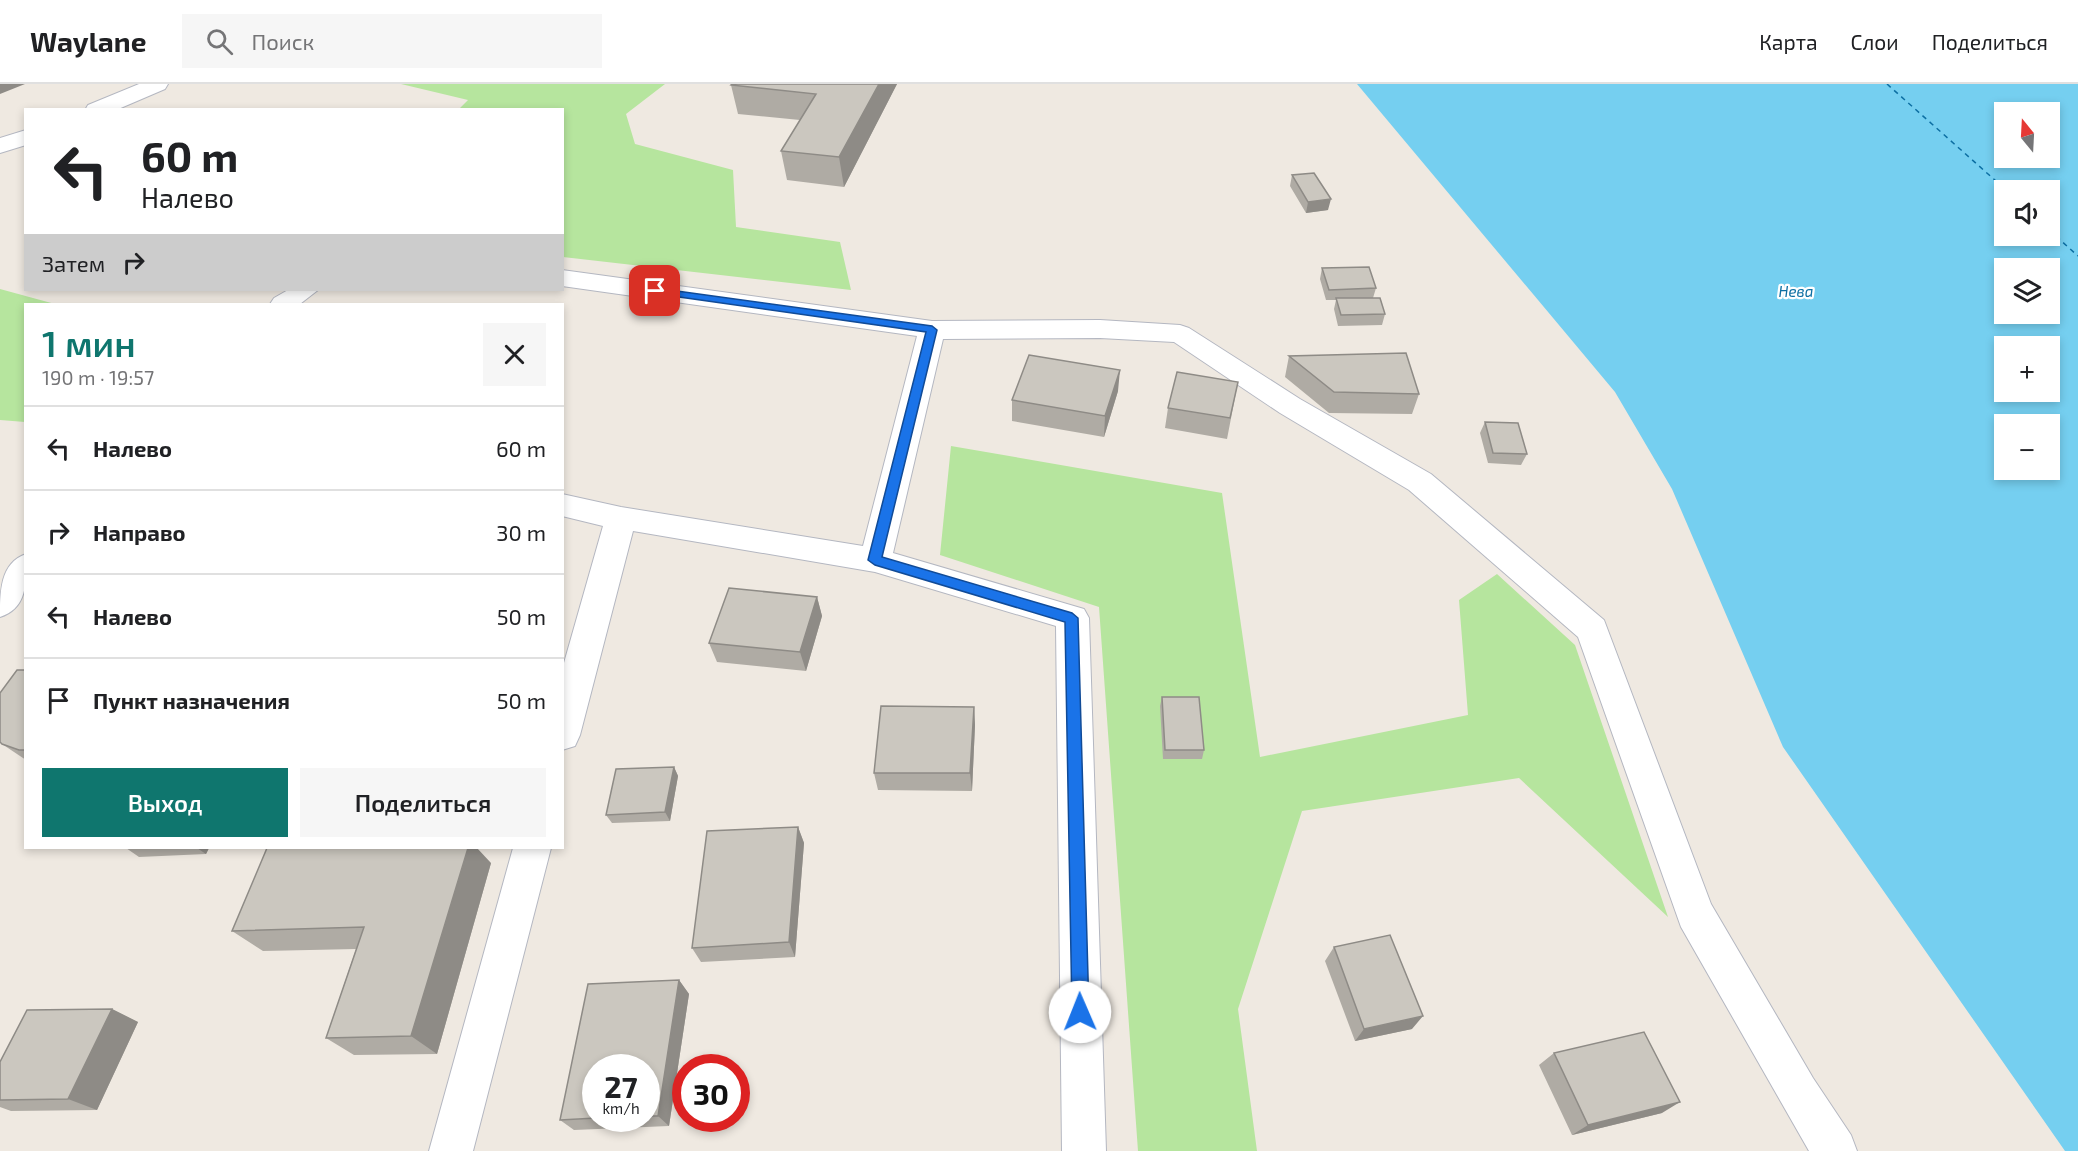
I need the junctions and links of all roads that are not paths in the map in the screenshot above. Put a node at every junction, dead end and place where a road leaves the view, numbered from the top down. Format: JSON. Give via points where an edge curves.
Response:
{"nodes":[{"id":1,"x":157,"y":84,"type":"edge"},
{"id":2,"x":101,"y":108,"type":"edge"},
{"id":3,"x":24,"y":138,"type":"edge"},
{"id":4,"x":0,"y":146,"type":"edge"},
{"id":5,"x":564,"y":278,"type":"edge"},
{"id":6,"x":303,"y":291,"type":"edge"},
{"id":7,"x":285,"y":303,"type":"edge"},
{"id":8,"x":932,"y":330,"type":"junction"},
{"id":9,"x":564,"y":505,"type":"edge"},
{"id":10,"x":621,"y":518,"type":"junction"},
{"id":11,"x":875,"y":560,"type":"junction"},
{"id":12,"x":24,"y":569,"type":"edge"},
{"id":13,"x":0,"y":604,"type":"edge"},
{"id":14,"x":564,"y":728,"type":"edge"},
{"id":15,"x":532,"y":849,"type":"edge"},
{"id":16,"x":451,"y":1151,"type":"edge"},
{"id":17,"x":1084,"y":1151,"type":"edge"},
{"id":18,"x":1834,"y":1151,"type":"edge"}],
"edges":[{"from":1,"to":2,"type":"street"},
{"from":3,"to":4,"type":"street"},
{"from":5,"to":8,"type":"street"},
{"from":6,"to":7,"type":"street"},
{"from":8,"to":11,"type":"street"},
{"from":8,"to":18,"type":"street","via":[[1100,329],[1180,334],[1290,406],[1420,482],[1592,629],[1695,914]]},
{"from":9,"to":10,"type":"street"},
{"from":10,"to":11,"type":"street"},
{"from":10,"to":14,"type":"street"},
{"from":11,"to":17,"type":"street","via":[[1072,618]]},
{"from":12,"to":13,"type":"street"},
{"from":15,"to":16,"type":"street"}]}
